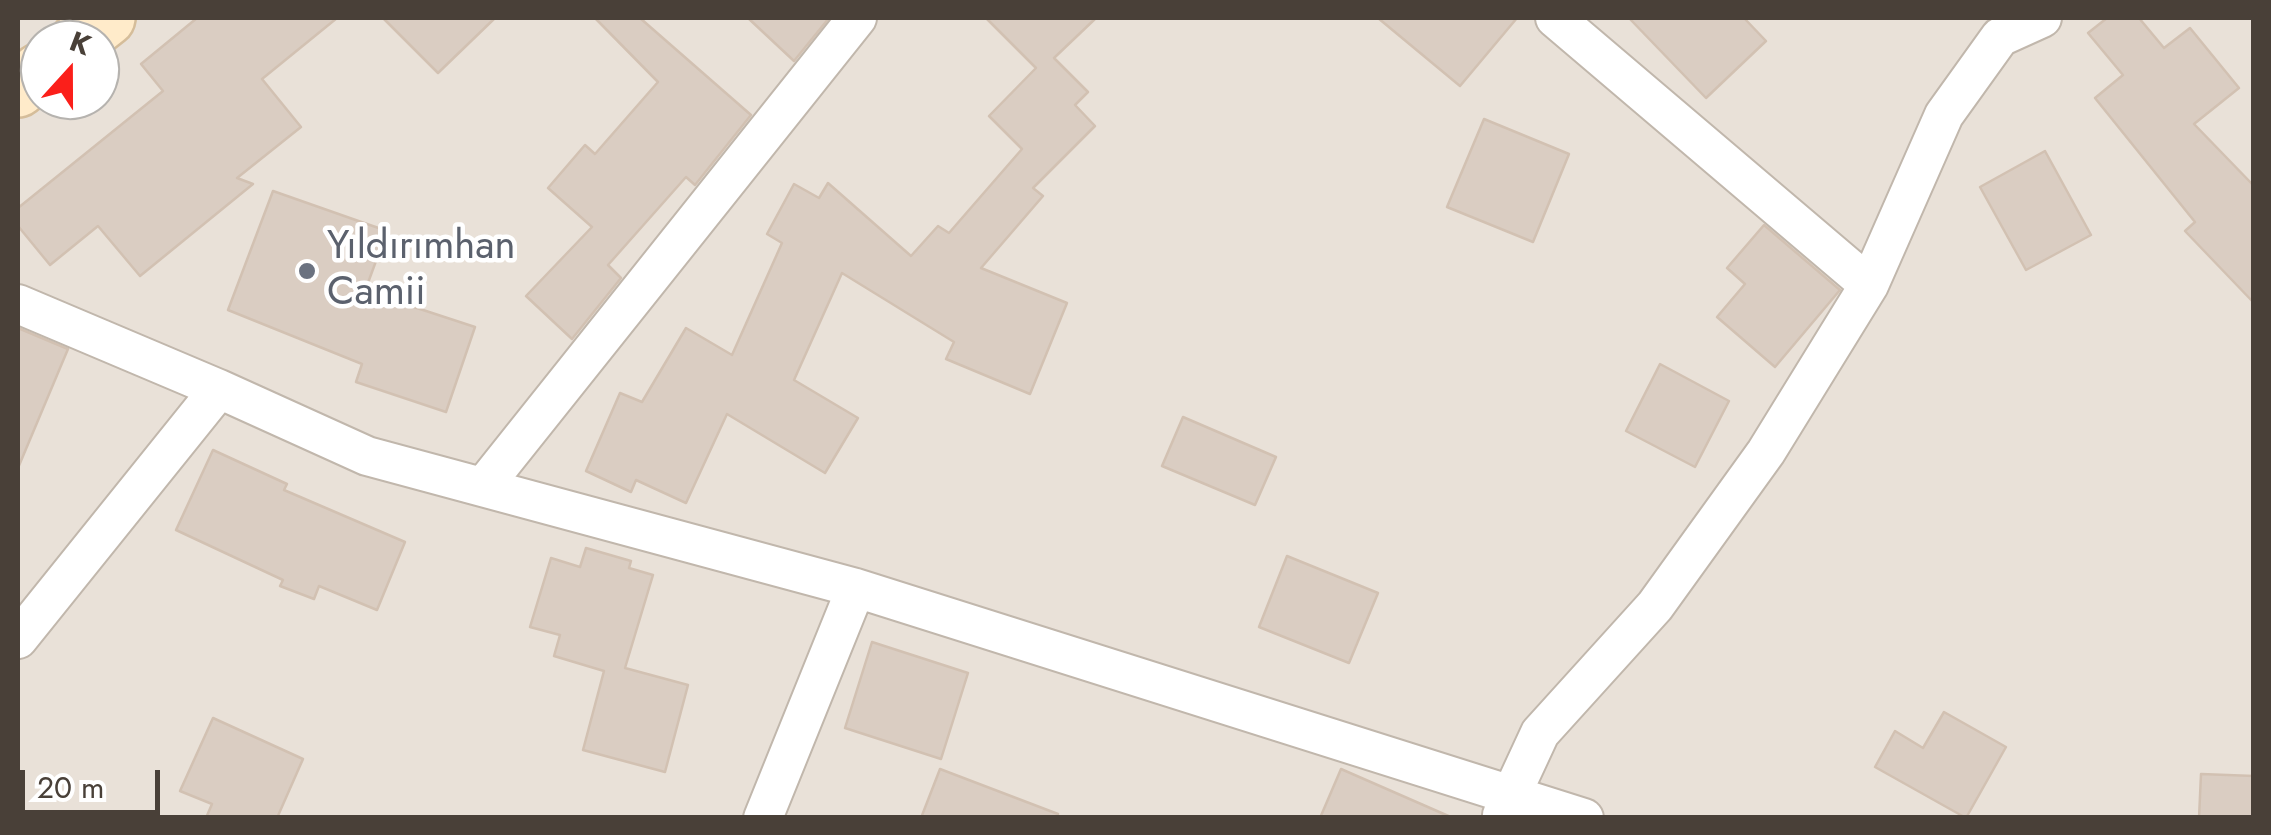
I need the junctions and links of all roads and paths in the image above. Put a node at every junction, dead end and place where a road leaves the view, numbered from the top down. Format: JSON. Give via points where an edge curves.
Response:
{"nodes":[{"id":1,"x":857,"y":18,"type":"edge"},
{"id":2,"x":1555,"y":18,"type":"edge"},
{"id":3,"x":2042,"y":18,"type":"edge"},
{"id":4,"x":1870,"y":284,"type":"junction"},
{"id":5,"x":18,"y":304,"type":"edge"},
{"id":6,"x":219,"y":389,"type":"junction"},
{"id":7,"x":484,"y":487,"type":"junction"},
{"id":8,"x":856,"y":588,"type":"junction"},
{"id":9,"x":18,"y":640,"type":"edge"},
{"id":10,"x":1507,"y":806,"type":"edge"},
{"id":11,"x":764,"y":818,"type":"edge"},
{"id":12,"x":1584,"y":818,"type":"edge"}],
"edges":[{"from":1,"to":7,"type":"street"},
{"from":2,"to":4,"type":"street"},
{"from":3,"to":4,"type":"street","via":[[2000,37],[1944,115]]},
{"from":4,"to":10,"type":"street","via":[[1766,452],[1656,606],[1540,733]]},
{"from":5,"to":6,"type":"street"},
{"from":6,"to":7,"type":"street","via":[[368,456]]},
{"from":6,"to":9,"type":"street"},
{"from":7,"to":8,"type":"street"},
{"from":8,"to":10,"type":"street"},
{"from":8,"to":11,"type":"street"},
{"from":10,"to":12,"type":"street"}]}
